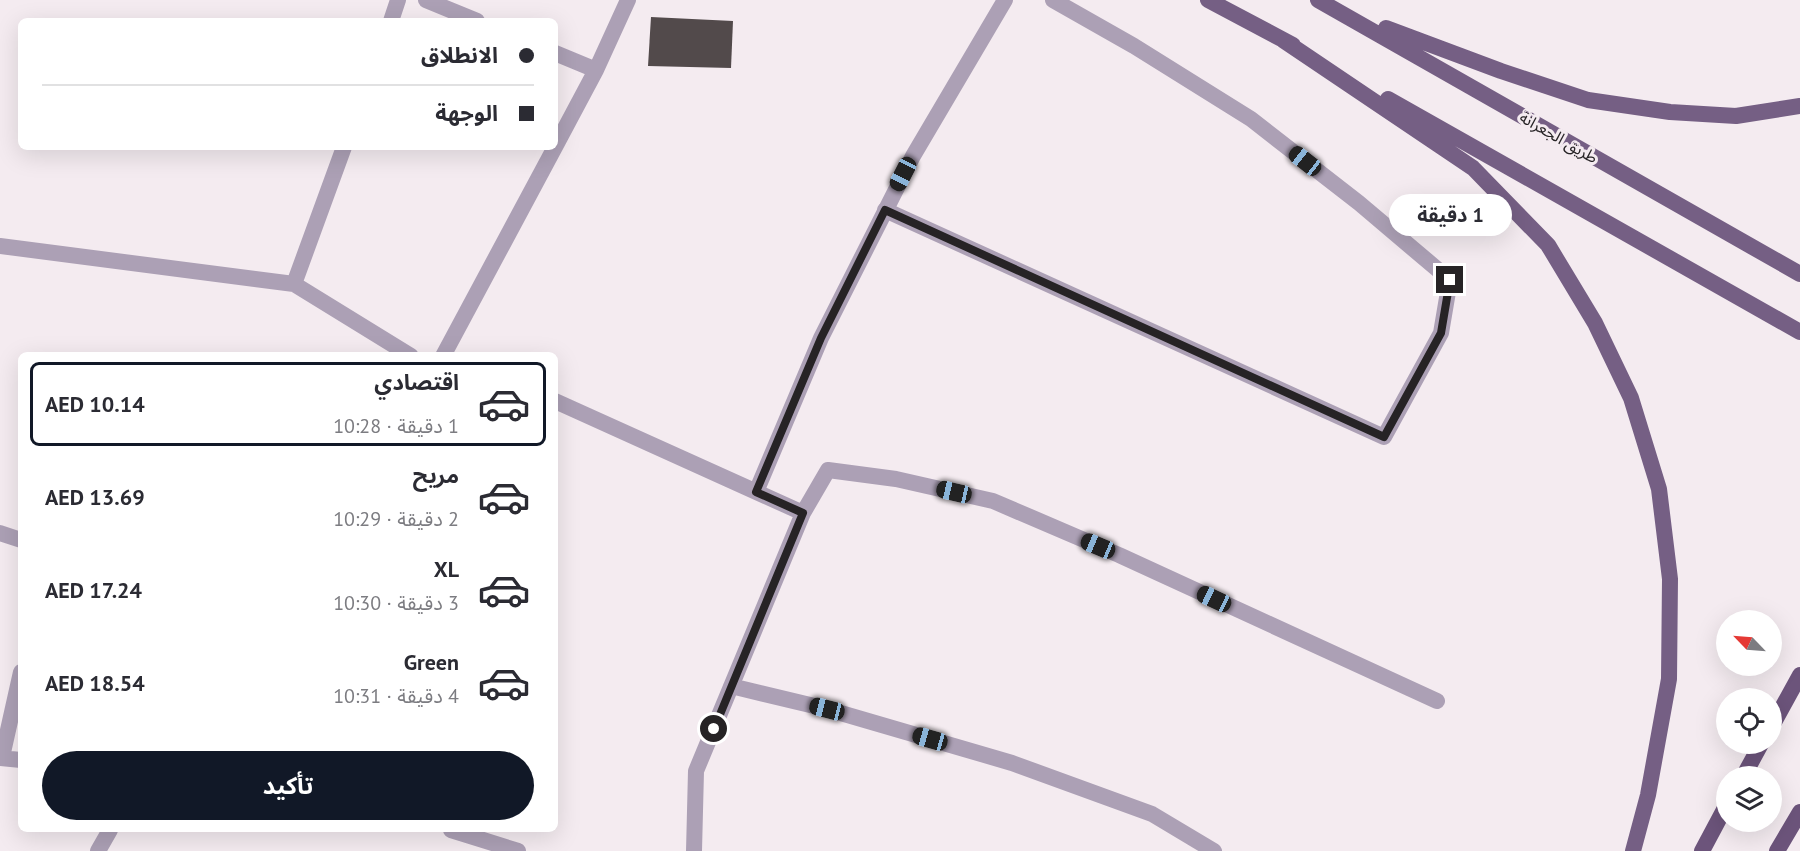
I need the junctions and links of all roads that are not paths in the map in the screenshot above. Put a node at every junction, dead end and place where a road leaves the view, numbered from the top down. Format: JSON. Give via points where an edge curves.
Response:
{"nodes":[{"id":1,"x":399,"y":0,"type":"edge"},
{"id":2,"x":426,"y":0,"type":"edge"},
{"id":3,"x":628,"y":0,"type":"edge"},
{"id":4,"x":1005,"y":0,"type":"edge"},
{"id":5,"x":1053,"y":0,"type":"edge"},
{"id":6,"x":1208,"y":0,"type":"edge"},
{"id":7,"x":1319,"y":0,"type":"edge"},
{"id":8,"x":392,"y":18,"type":"edge"},
{"id":9,"x":470,"y":18,"type":"edge"},
{"id":10,"x":1284,"y":40,"type":"junction"},
{"id":11,"x":558,"y":54,"type":"edge"},
{"id":12,"x":596,"y":70,"type":"junction"},
{"id":13,"x":1800,"y":106,"type":"edge"},
{"id":14,"x":558,"y":141,"type":"edge"},
{"id":15,"x":343,"y":150,"type":"edge"},
{"id":16,"x":553,"y":150,"type":"edge"},
{"id":17,"x":885,"y":210,"type":"junction"},
{"id":18,"x":0,"y":246,"type":"edge"},
{"id":19,"x":1800,"y":274,"type":"edge"},
{"id":20,"x":294,"y":284,"type":"junction"},
{"id":21,"x":1800,"y":332,"type":"edge"},
{"id":22,"x":404,"y":352,"type":"edge"},
{"id":23,"x":449,"y":352,"type":"edge"},
{"id":24,"x":558,"y":402,"type":"edge"},
{"id":25,"x":756,"y":492,"type":"junction"},
{"id":26,"x":803,"y":513,"type":"junction"},
{"id":27,"x":0,"y":532,"type":"edge"},
{"id":28,"x":18,"y":539,"type":"edge"},
{"id":29,"x":1800,"y":675,"type":"edge"},
{"id":30,"x":18,"y":685,"type":"edge"},
{"id":31,"x":731,"y":686,"type":"junction"},
{"id":32,"x":1437,"y":701,"type":"dead end"},
{"id":33,"x":1782,"y":708,"type":"edge"},
{"id":34,"x":1,"y":758,"type":"edge"},
{"id":35,"x":18,"y":760,"type":"edge"},
{"id":36,"x":1800,"y":812,"type":"edge"},
{"id":37,"x":1716,"y":825,"type":"edge"},
{"id":38,"x":109,"y":832,"type":"edge"},
{"id":39,"x":457,"y":832,"type":"edge"},
{"id":40,"x":98,"y":851,"type":"edge"},
{"id":41,"x":518,"y":851,"type":"edge"},
{"id":42,"x":694,"y":851,"type":"edge"},
{"id":43,"x":1214,"y":851,"type":"edge"},
{"id":44,"x":1633,"y":851,"type":"edge"},
{"id":45,"x":1702,"y":851,"type":"edge"},
{"id":46,"x":1777,"y":851,"type":"edge"}],
"edges":[{"from":1,"to":8,"type":"street"},
{"from":2,"to":9,"type":"street"},
{"from":3,"to":12,"type":"street"},
{"from":4,"to":17,"type":"street"},
{"from":5,"to":17,"type":"street","via":[[1251,119],[1450,280],[1441,333],[1384,437]]},
{"from":6,"to":10,"type":"main road"},
{"from":7,"to":13,"type":"main road","via":[[1408,38],[1588,99],[1670,112],[1736,116]]},
{"from":7,"to":19,"type":"main road","name":"طريق الجعرانة"},
{"from":10,"to":21,"type":"main road"},
{"from":10,"to":44,"type":"main road","via":[[1473,168],[1548,245],[1595,323],[1631,398],[1659,489],[1670,579],[1669,679],[1648,795]]},
{"from":11,"to":12,"type":"street"},
{"from":12,"to":14,"type":"street"},
{"from":15,"to":20,"type":"street"},
{"from":16,"to":23,"type":"street"},
{"from":17,"to":25,"type":"street","via":[[821,338]]},
{"from":18,"to":20,"type":"street"},
{"from":20,"to":22,"type":"street"},
{"from":24,"to":25,"type":"street"},
{"from":25,"to":26,"type":"street"},
{"from":26,"to":31,"type":"street"},
{"from":26,"to":32,"type":"street","via":[[828,470],[896,479],[993,501]]},
{"from":27,"to":28,"type":"street"},
{"from":29,"to":33,"type":"highway"},
{"from":30,"to":34,"type":"street"},
{"from":31,"to":42,"type":"street","via":[[696,771]]},
{"from":31,"to":43,"type":"street","via":[[827,709],[1012,763],[1152,814]]},
{"from":34,"to":35,"type":"street"},
{"from":36,"to":46,"type":"highway"},
{"from":37,"to":45,"type":"highway"},
{"from":38,"to":40,"type":"street"},
{"from":39,"to":41,"type":"street"}]}
